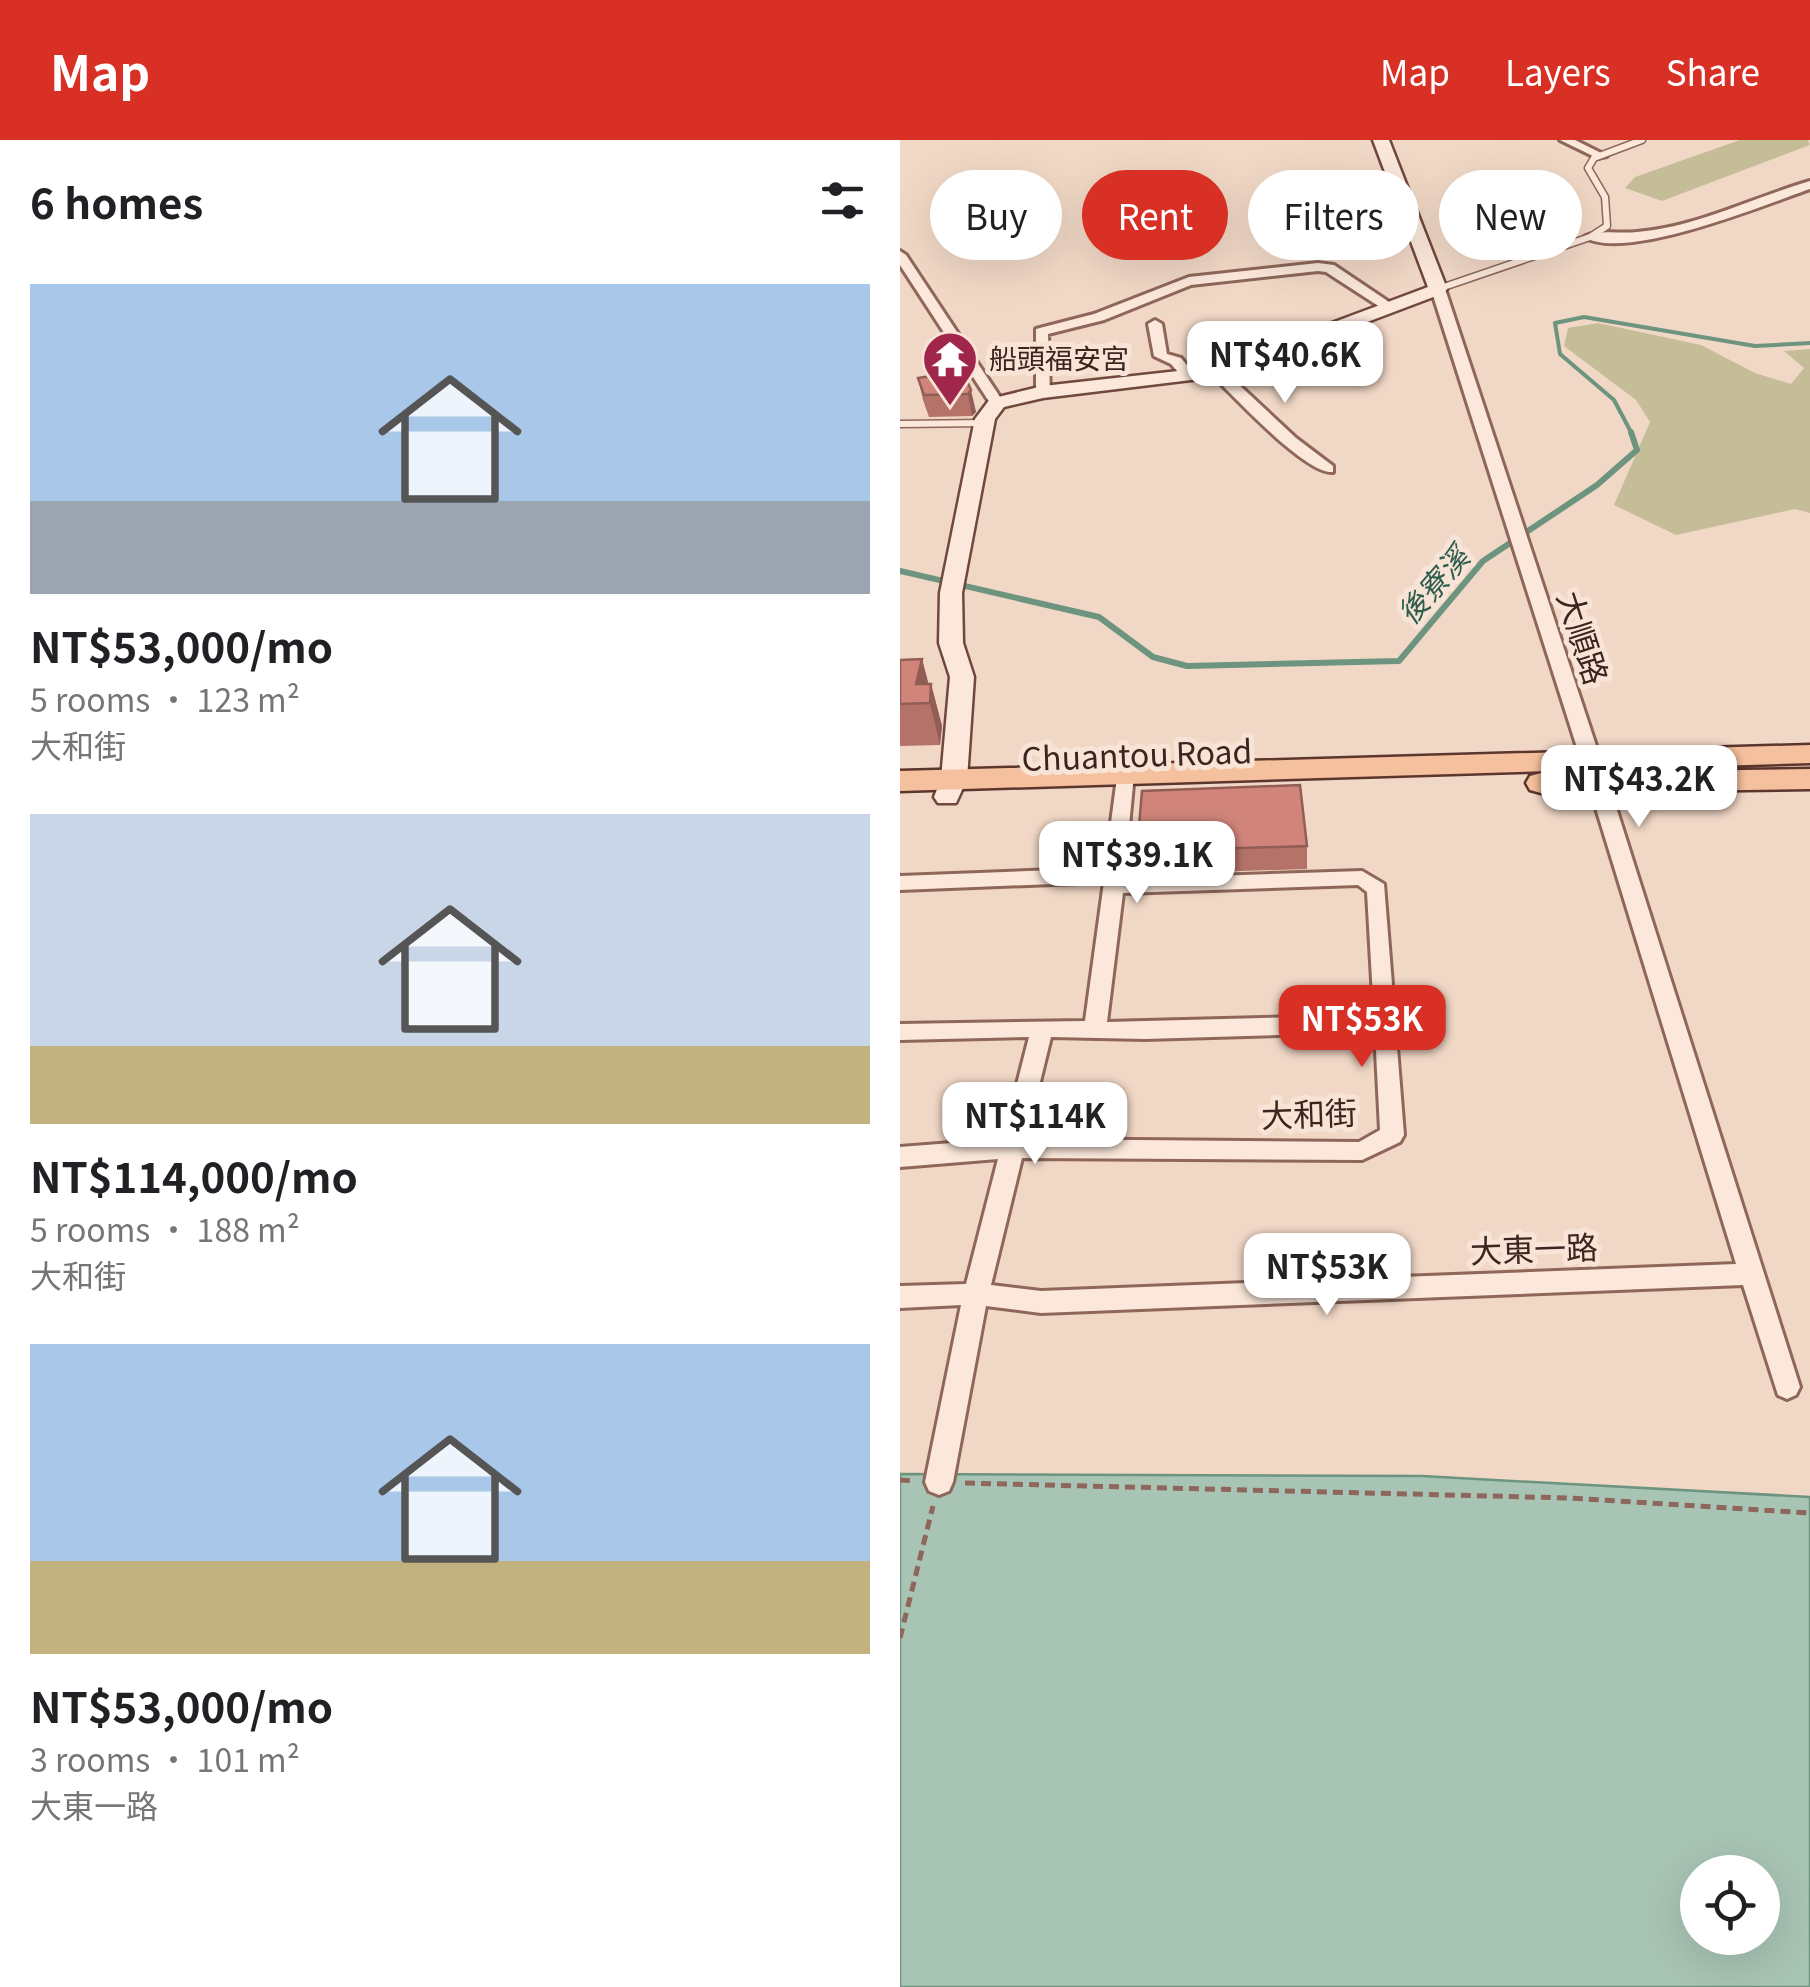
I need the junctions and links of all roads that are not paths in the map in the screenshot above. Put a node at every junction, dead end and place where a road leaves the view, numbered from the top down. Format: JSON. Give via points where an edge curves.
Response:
{"nodes":[{"id":1,"x":1381,"y":140,"type":"edge"},
{"id":2,"x":1566,"y":140,"type":"edge"},
{"id":3,"x":1642,"y":140,"type":"edge"},
{"id":4,"x":1601,"y":156,"type":"junction"},
{"id":5,"x":1810,"y":185,"type":"edge"},
{"id":6,"x":1590,"y":237,"type":"junction"},
{"id":7,"x":900,"y":255,"type":"edge"},
{"id":8,"x":1438,"y":289,"type":"junction"},
{"id":9,"x":1388,"y":306,"type":"junction"},
{"id":10,"x":1156,"y":324,"type":"dead end"},
{"id":11,"x":1217,"y":372,"type":"junction"},
{"id":12,"x":1189,"y":376,"type":"junction"},
{"id":13,"x":1042,"y":392,"type":"junction"},
{"id":14,"x":997,"y":404,"type":"junction"},
{"id":15,"x":985,"y":423,"type":"junction"},
{"id":16,"x":900,"y":424,"type":"edge"},
{"id":17,"x":1328,"y":470,"type":"dead end"},
{"id":18,"x":1810,"y":754,"type":"edge"},
{"id":19,"x":1594,"y":770,"type":"junction"},
{"id":20,"x":1810,"y":779,"type":"edge"},
{"id":21,"x":900,"y":781,"type":"edge"},
{"id":22,"x":1124,"y":782,"type":"junction"},
{"id":23,"x":950,"y":788,"type":"junction"},
{"id":24,"x":900,"y":798,"type":"edge"},
{"id":25,"x":1114,"y":880,"type":"junction"},
{"id":26,"x":900,"y":883,"type":"edge"},
{"id":27,"x":1385,"y":1023,"type":"junction"},
{"id":28,"x":1042,"y":1028,"type":"junction"},
{"id":29,"x":1095,"y":1029,"type":"junction"},
{"id":30,"x":900,"y":1032,"type":"edge"},
{"id":31,"x":1012,"y":1148,"type":"junction"},
{"id":32,"x":900,"y":1158,"type":"edge"},
{"id":33,"x":1752,"y":1274,"type":"junction"},
{"id":34,"x":976,"y":1294,"type":"junction"},
{"id":35,"x":900,"y":1297,"type":"edge"},
{"id":36,"x":1786,"y":1387,"type":"dead end"},
{"id":37,"x":939,"y":1482,"type":"road end"}],
"edges":[{"from":1,"to":8,"type":"street","name":"大順路"},
{"from":2,"to":4,"type":"street"},
{"from":3,"to":4,"type":"lane"},
{"from":4,"to":6,"type":"lane","via":[[1588,168],[1605,197],[1607,226]]},
{"from":5,"to":6,"type":"street","via":[[1694,225],[1617,240]]},
{"from":6,"to":8,"type":"lane"},
{"from":7,"to":14,"type":"street"},
{"from":8,"to":9,"type":"street"},
{"from":8,"to":19,"type":"street","name":"大順路"},
{"from":9,"to":11,"type":"street"},
{"from":9,"to":13,"type":"street","via":[[1330,268],[1189,281],[1041,332]]},
{"from":10,"to":12,"type":"street","via":[[1161,356]]},
{"from":11,"to":12,"type":"street"},
{"from":11,"to":17,"type":"street"},
{"from":12,"to":13,"type":"street"},
{"from":13,"to":14,"type":"street"},
{"from":14,"to":15,"type":"street"},
{"from":15,"to":16,"type":"lane"},
{"from":15,"to":23,"type":"street","via":[[951,594],[950,643],[962,677]]},
{"from":18,"to":19,"type":"main road","name":"Chuantou Road"},
{"from":19,"to":20,"type":"main road","name":"Chuantou Road"},
{"from":19,"to":22,"type":"main road","name":"Chuantou Road"},
{"from":19,"to":33,"type":"street","name":"大順路"},
{"from":21,"to":23,"type":"main road","name":"Chuantou Road"},
{"from":22,"to":23,"type":"main road","name":"Chuantou Road"},
{"from":22,"to":25,"type":"street"},
{"from":23,"to":24,"type":"main road","name":"Chuantou Road"},
{"from":25,"to":26,"type":"street"},
{"from":25,"to":27,"type":"street","name":"大和街","via":[[1362,878],[1377,889]]},
{"from":25,"to":29,"type":"street"},
{"from":27,"to":29,"type":"street"},
{"from":27,"to":31,"type":"street","name":"大和街","via":[[1392,1134],[1362,1151]]},
{"from":28,"to":29,"type":"street"},
{"from":28,"to":30,"type":"street"},
{"from":28,"to":31,"type":"street"},
{"from":31,"to":32,"type":"street"},
{"from":31,"to":34,"type":"street"},
{"from":33,"to":34,"type":"street","name":"大東一路","via":[[1041,1302]]},
{"from":33,"to":36,"type":"street","name":"大順路"},
{"from":34,"to":35,"type":"street","name":"大東一路"},
{"from":34,"to":37,"type":"street"}]}
